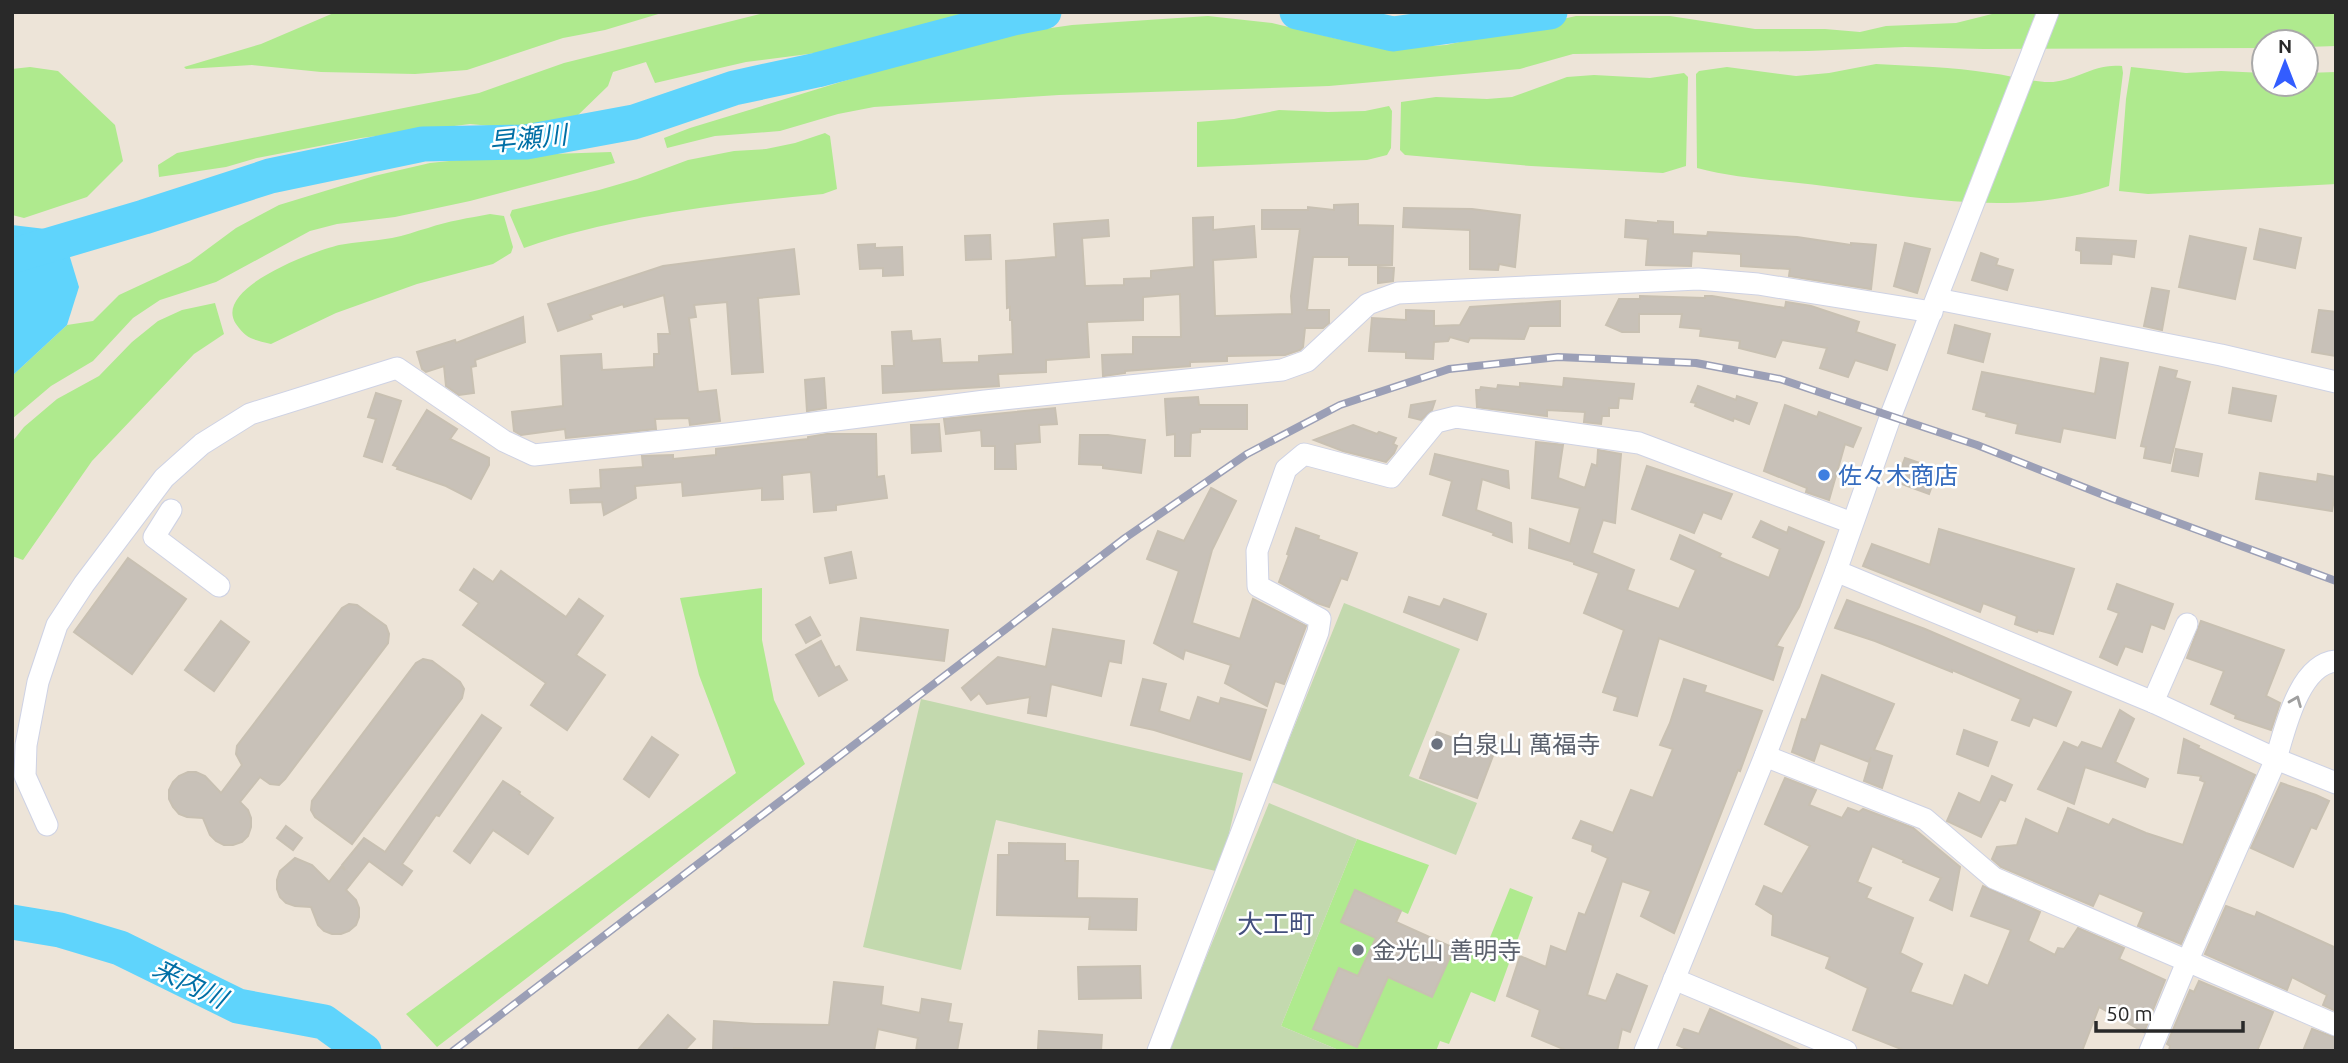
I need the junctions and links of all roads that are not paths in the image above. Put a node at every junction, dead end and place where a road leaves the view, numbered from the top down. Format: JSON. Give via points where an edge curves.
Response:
{"nodes":[{"id":1,"x":2048,"y":12,"type":"edge"},
{"id":2,"x":1935,"y":306,"type":"junction"},
{"id":3,"x":2336,"y":382,"type":"edge"},
{"id":4,"x":171,"y":510,"type":"dead end"},
{"id":5,"x":1852,"y":523,"type":"junction"},
{"id":6,"x":1836,"y":571,"type":"junction"},
{"id":7,"x":219,"y":586,"type":"dead end"},
{"id":8,"x":2187,"y":624,"type":"dead end"},
{"id":9,"x":2336,"y":661,"type":"edge"},
{"id":10,"x":2153,"y":702,"type":"junction"},
{"id":11,"x":1765,"y":756,"type":"junction"},
{"id":12,"x":2276,"y":759,"type":"junction"},
{"id":13,"x":2336,"y":783,"type":"edge"},
{"id":14,"x":47,"y":825,"type":"dead end"},
{"id":15,"x":2187,"y":962,"type":"junction"},
{"id":16,"x":1674,"y":979,"type":"junction"},
{"id":17,"x":2336,"y":1026,"type":"edge"},
{"id":18,"x":1158,"y":1051,"type":"edge"},
{"id":19,"x":1645,"y":1051,"type":"edge"},
{"id":20,"x":1846,"y":1051,"type":"edge"},
{"id":21,"x":2150,"y":1051,"type":"edge"}],
"edges":[{"from":1,"to":2,"type":"street"},
{"from":2,"to":3,"type":"street","via":[[2208,353]]},
{"from":2,"to":5,"type":"street"},
{"from":2,"to":14,"type":"street","via":[[1698,279],[1398,293],[1368,304],[1307,360],[1282,370],[534,455],[504,441],[397,368],[250,414],[202,444],[164,478],[57,625],[38,682],[26,744],[25,776]]},
{"from":4,"to":7,"type":"street","via":[[154,537]]},
{"from":5,"to":6,"type":"street"},
{"from":5,"to":18,"type":"street","via":[[1639,443],[1530,426],[1456,417],[1436,422],[1391,477],[1304,454],[1286,470],[1277,493],[1257,551],[1258,586],[1320,619],[1318,632]]},
{"from":6,"to":10,"type":"street"},
{"from":6,"to":11,"type":"street"},
{"from":8,"to":10,"type":"street"},
{"from":12,"to":9,"type":"street","one_way":true,"via":[[2305,680],[2326,662]]},
{"from":10,"to":12,"type":"street"},
{"from":11,"to":15,"type":"street","via":[[1925,819],[1994,878]]},
{"from":11,"to":16,"type":"street"},
{"from":12,"to":13,"type":"street"},
{"from":12,"to":15,"type":"street"},
{"from":15,"to":17,"type":"street"},
{"from":15,"to":21,"type":"street"},
{"from":16,"to":19,"type":"street"},
{"from":16,"to":20,"type":"street"}]}
